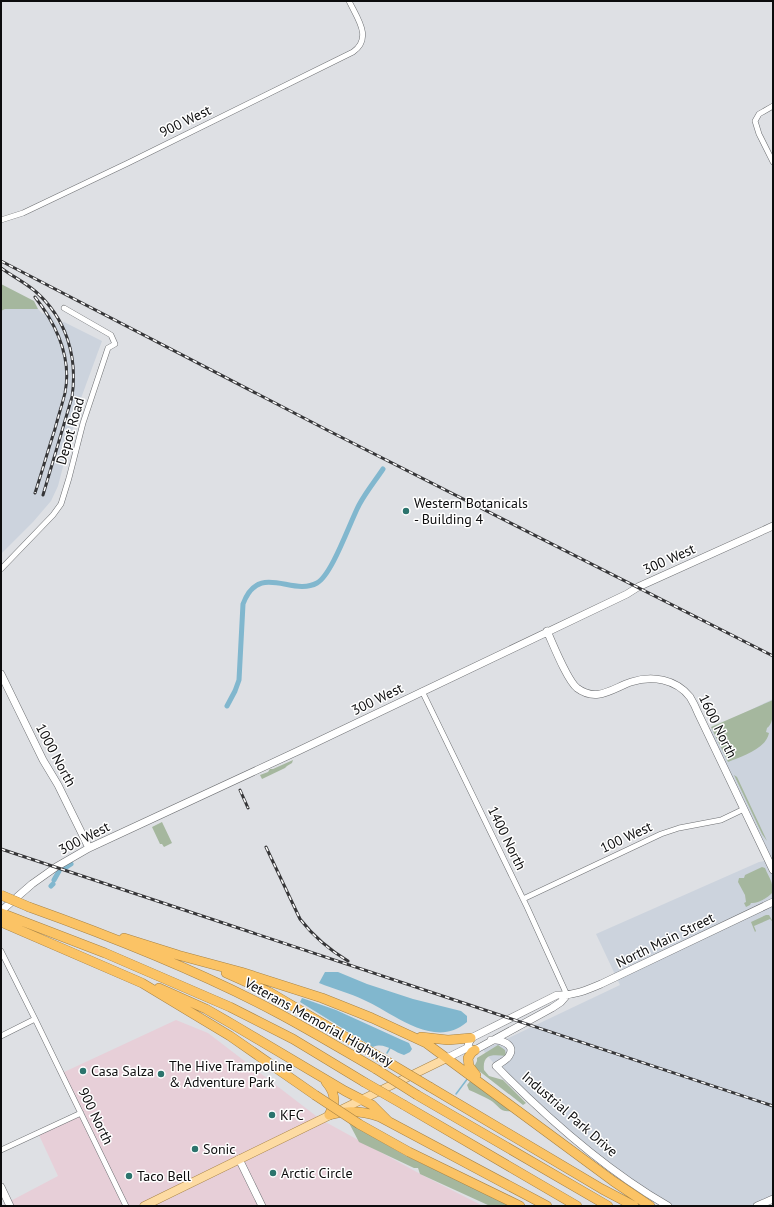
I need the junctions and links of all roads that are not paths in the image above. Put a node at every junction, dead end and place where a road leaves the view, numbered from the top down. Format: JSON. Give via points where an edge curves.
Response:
{"nodes":[{"id":1,"x":349,"y":1,"type":"edge"},
{"id":2,"x":773,"y":106,"type":"edge"},
{"id":3,"x":773,"y":162,"type":"edge"},
{"id":4,"x":1,"y":220,"type":"edge"},
{"id":5,"x":64,"y":308,"type":"dead end"},
{"id":6,"x":773,"y":526,"type":"edge"},
{"id":7,"x":1,"y":569,"type":"edge"},
{"id":8,"x":547,"y":631,"type":"junction"},
{"id":9,"x":1,"y":674,"type":"edge"},
{"id":10,"x":422,"y":691,"type":"junction"},
{"id":11,"x":744,"y":809,"type":"junction"},
{"id":12,"x":89,"y":848,"type":"junction"},
{"id":13,"x":773,"y":870,"type":"edge"},
{"id":14,"x":1,"y":895,"type":"edge"},
{"id":15,"x":523,"y":899,"type":"junction"},
{"id":16,"x":773,"y":902,"type":"edge"},
{"id":17,"x":1,"y":912,"type":"edge"},
{"id":18,"x":3,"y":923,"type":"edge"},
{"id":19,"x":97,"y":931,"type":"junction"},
{"id":20,"x":1,"y":951,"type":"edge"},
{"id":21,"x":174,"y":954,"type":"junction"},
{"id":22,"x":142,"y":983,"type":"junction"},
{"id":23,"x":567,"y":995,"type":"junction"},
{"id":24,"x":35,"y":1019,"type":"junction"},
{"id":25,"x":408,"y":1034,"type":"junction"},
{"id":26,"x":1,"y":1036,"type":"edge"},
{"id":27,"x":471,"y":1038,"type":"junction"},
{"id":28,"x":491,"y":1040,"type":"junction"},
{"id":29,"x":471,"y":1049,"type":"junction"},
{"id":30,"x":447,"y":1058,"type":"junction"},
{"id":31,"x":320,"y":1076,"type":"junction"},
{"id":32,"x":490,"y":1089,"type":"junction"},
{"id":33,"x":361,"y":1099,"type":"junction"},
{"id":34,"x":81,"y":1113,"type":"junction"},
{"id":35,"x":329,"y":1114,"type":"junction"},
{"id":36,"x":388,"y":1121,"type":"junction"},
{"id":37,"x":1,"y":1150,"type":"edge"},
{"id":38,"x":239,"y":1159,"type":"junction"},
{"id":39,"x":1,"y":1186,"type":"edge"},
{"id":40,"x":773,"y":1199,"type":"edge"},
{"id":41,"x":10,"y":1206,"type":"edge"},
{"id":42,"x":126,"y":1206,"type":"edge"},
{"id":43,"x":144,"y":1206,"type":"edge"},
{"id":44,"x":262,"y":1206,"type":"edge"},
{"id":45,"x":520,"y":1206,"type":"edge"},
{"id":46,"x":547,"y":1206,"type":"edge"},
{"id":47,"x":577,"y":1206,"type":"edge"},
{"id":48,"x":608,"y":1206,"type":"edge"},
{"id":49,"x":634,"y":1206,"type":"edge"},
{"id":50,"x":650,"y":1206,"type":"edge"},
{"id":51,"x":668,"y":1206,"type":"edge"},
{"id":52,"x":758,"y":1206,"type":"edge"}],
"edges":[{"from":1,"to":4,"type":"street","name":"900 West","via":[[363,31],[363,42],[357,49],[128,163]]},
{"from":2,"to":3,"type":"street","via":[[760,113],[755,124]]},
{"from":5,"to":7,"type":"street","name":"Depot Road","via":[[110,335],[115,344],[108,348],[105,355],[61,504]]},
{"from":6,"to":8,"type":"street","name":"300 West"},
{"from":8,"to":10,"type":"street","name":"300 West"},
{"from":8,"to":11,"type":"street","name":"1600 North","via":[[571,681],[587,692],[600,695],[646,679],[662,679],[678,685],[690,697]]},
{"from":9,"to":12,"type":"street","name":"1000 North","via":[[42,760],[58,785]]},
{"from":10,"to":12,"type":"street","name":"300 West"},
{"from":10,"to":15,"type":"street","name":"1400 North"},
{"from":11,"to":13,"type":"street","name":"1600 North"},
{"from":11,"to":15,"type":"street","name":"100 West","via":[[721,820],[661,834]]},
{"from":12,"to":17,"type":"street","name":"300 West","via":[[32,884]]},
{"from":14,"to":19,"type":"highway","name":"Veterans Memorial Highway","bridge":true},
{"from":15,"to":23,"type":"street","name":"1400 North"},
{"from":16,"to":23,"type":"street","name":"North Main Street","via":[[601,984]]},
{"from":17,"to":47,"type":"highway","name":"Veterans Memorial Highway","bridge":true,"via":[[230,1007],[293,1039]]},
{"from":18,"to":22,"type":"highway"},
{"from":19,"to":21,"type":"highway"},
{"from":19,"to":48,"type":"highway","name":"Veterans Memorial Highway","bridge":true,"via":[[189,970],[277,1012]]},
{"from":20,"to":24,"type":"street","name":"900 North"},
{"from":21,"to":25,"type":"highway","via":[[322,998]]},
{"from":21,"to":49,"type":"highway","bridge":true,"via":[[269,992]]},
{"from":22,"to":31,"type":"highway","via":[[206,1009]]},
{"from":22,"to":45,"type":"highway","bridge":true,"via":[[230,1036],[359,1124],[409,1152]]},
{"from":23,"to":27,"type":"street","name":"North Main Street","via":[[557,995]]},
{"from":23,"to":28,"type":"street","name":"North Main Street","via":[[561,1002]]},
{"from":24,"to":26,"type":"street"},
{"from":24,"to":34,"type":"street","name":"900 North"},
{"from":25,"to":27,"type":"highway","via":[[448,1040]]},
{"from":25,"to":30,"type":"highway","via":[[431,1045]]},
{"from":27,"to":29,"type":"street"},
{"from":28,"to":29,"type":"street","name":"North Main Street"},
{"from":28,"to":51,"type":"street","name":"Industrial Park Drive","via":[[504,1041],[508,1044],[509,1056],[496,1066],[538,1108],[583,1147]]},
{"from":29,"to":30,"type":"street","name":"North Main Street"},
{"from":29,"to":32,"type":"highway","via":[[469,1066]]},
{"from":30,"to":32,"type":"highway"},
{"from":30,"to":33,"type":"main road","name":"North Main Street"},
{"from":31,"to":33,"type":"highway"},
{"from":31,"to":35,"type":"highway","via":[[334,1095],[334,1105]]},
{"from":32,"to":50,"type":"highway"},
{"from":33,"to":35,"type":"main road","name":"North Main Street"},
{"from":33,"to":36,"type":"highway","via":[[372,1105]]},
{"from":34,"to":37,"type":"street"},
{"from":34,"to":42,"type":"street","name":"900 North"},
{"from":35,"to":36,"type":"highway","via":[[363,1112]]},
{"from":35,"to":38,"type":"main road","name":"North Main Street"},
{"from":36,"to":46,"type":"highway"},
{"from":38,"to":43,"type":"main road","name":"North Main Street"},
{"from":38,"to":44,"type":"street"},
{"from":39,"to":41,"type":"street"},
{"from":40,"to":52,"type":"street"}]}
